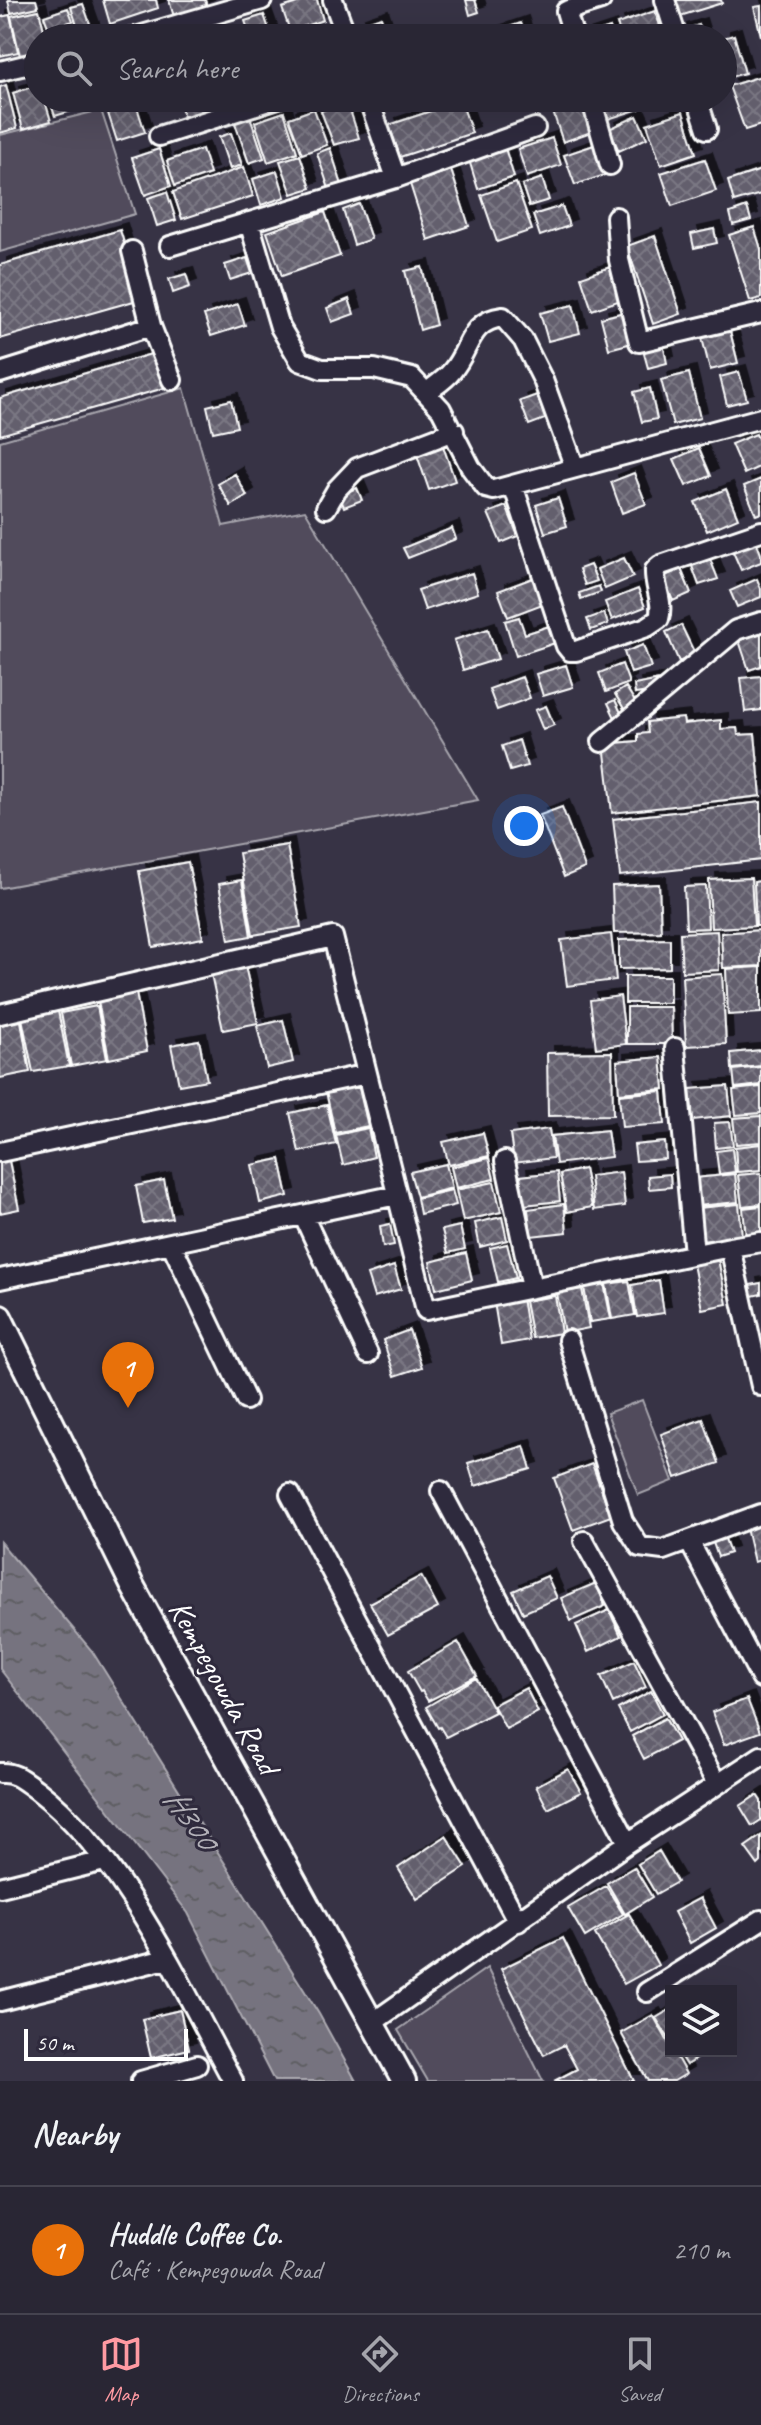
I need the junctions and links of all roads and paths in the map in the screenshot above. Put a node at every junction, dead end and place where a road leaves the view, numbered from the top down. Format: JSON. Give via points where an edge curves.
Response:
{"nodes":[{"id":1,"x":262,"y":0,"type":"edge"},
{"id":2,"x":333,"y":0,"type":"edge"},
{"id":3,"x":601,"y":0,"type":"edge"},
{"id":4,"x":665,"y":0,"type":"edge"},
{"id":5,"x":180,"y":24,"type":"edge"},
{"id":6,"x":342,"y":24,"type":"edge"},
{"id":7,"x":570,"y":24,"type":"edge"},
{"id":8,"x":673,"y":24,"type":"edge"},
{"id":9,"x":24,"y":65,"type":"edge"},
{"id":10,"x":0,"y":71,"type":"edge"},
{"id":11,"x":234,"y":112,"type":"edge"},
{"id":12,"x":373,"y":112,"type":"edge"},
{"id":13,"x":595,"y":112,"type":"edge"},
{"id":14,"x":702,"y":112,"type":"edge"},
{"id":15,"x":535,"y":128,"type":"dead end"},
{"id":16,"x":707,"y":129,"type":"dead end"},
{"id":17,"x":159,"y":136,"type":"dead end"},
{"id":18,"x":610,"y":165,"type":"dead end"},
{"id":19,"x":396,"y":178,"type":"junction"},
{"id":20,"x":616,"y":217,"type":"dead end"},
{"id":21,"x":249,"y":222,"type":"junction"},
{"id":22,"x":170,"y":246,"type":"dead end"},
{"id":23,"x":132,"y":251,"type":"dead end"},
{"id":24,"x":761,"y":313,"type":"edge"},
{"id":25,"x":151,"y":326,"type":"junction"},
{"id":26,"x":0,"y":373,"type":"edge"},
{"id":27,"x":172,"y":380,"type":"dead end"},
{"id":28,"x":427,"y":392,"type":"junction"},
{"id":29,"x":761,"y":418,"type":"edge"},
{"id":30,"x":454,"y":431,"type":"junction"},
{"id":31,"x":575,"y":468,"type":"junction"},
{"id":32,"x":513,"y":485,"type":"junction"},
{"id":33,"x":326,"y":508,"type":"dead end"},
{"id":34,"x":761,"y":531,"type":"edge"},
{"id":35,"x":761,"y":622,"type":"edge"},
{"id":36,"x":602,"y":742,"type":"dead end"},
{"id":37,"x":0,"y":1014,"type":"edge"},
{"id":38,"x":675,"y":1048,"type":"dead end"},
{"id":39,"x":367,"y":1074,"type":"junction"},
{"id":40,"x":0,"y":1152,"type":"edge"},
{"id":41,"x":505,"y":1161,"type":"dead end"},
{"id":42,"x":397,"y":1195,"type":"junction"},
{"id":43,"x":303,"y":1215,"type":"junction"},
{"id":44,"x":761,"y":1242,"type":"edge"},
{"id":45,"x":171,"y":1243,"type":"junction"},
{"id":46,"x":730,"y":1247,"type":"junction"},
{"id":47,"x":694,"y":1254,"type":"junction"},
{"id":48,"x":0,"y":1279,"type":"edge"},
{"id":49,"x":532,"y":1288,"type":"junction"},
{"id":50,"x":0,"y":1317,"type":"edge"},
{"id":51,"x":568,"y":1340,"type":"dead end"},
{"id":52,"x":368,"y":1354,"type":"dead end"},
{"id":53,"x":761,"y":1386,"type":"edge"},
{"id":54,"x":246,"y":1400,"type":"dead end"},
{"id":55,"x":441,"y":1491,"type":"dead end"},
{"id":56,"x":290,"y":1494,"type":"dead end"},
{"id":57,"x":761,"y":1514,"type":"edge"},
{"id":58,"x":584,"y":1541,"type":"dead end"},
{"id":59,"x":689,"y":1541,"type":"junction"},
{"id":60,"x":761,"y":1678,"type":"edge"},
{"id":61,"x":761,"y":1756,"type":"edge"},
{"id":62,"x":0,"y":1773,"type":"edge"},
{"id":63,"x":717,"y":1784,"type":"junction"},
{"id":64,"x":628,"y":1843,"type":"junction"},
{"id":65,"x":104,"y":1861,"type":"junction"},
{"id":66,"x":0,"y":1887,"type":"edge"},
{"id":67,"x":761,"y":1920,"type":"edge"},
{"id":68,"x":518,"y":1922,"type":"junction"},
{"id":69,"x":166,"y":1959,"type":"junction"},
{"id":70,"x":647,"y":1992,"type":"dead end"},
{"id":71,"x":0,"y":2001,"type":"edge"},
{"id":72,"x":372,"y":2023,"type":"junction"},
{"id":73,"x":197,"y":2065,"type":"dead end"},
{"id":74,"x":141,"y":2081,"type":"edge"},
{"id":75,"x":233,"y":2081,"type":"edge"},
{"id":76,"x":404,"y":2081,"type":"edge"}],
"edges":[{"from":1,"to":5,"type":"street"},
{"from":2,"to":6,"type":"street"},
{"from":3,"to":7,"type":"street","via":[[566,11]]},
{"from":4,"to":8,"type":"street"},
{"from":9,"to":10,"type":"street"},
{"from":11,"to":17,"type":"street"},
{"from":12,"to":19,"type":"street"},
{"from":13,"to":18,"type":"street"},
{"from":14,"to":16,"type":"street"},
{"from":15,"to":19,"type":"street"},
{"from":19,"to":21,"type":"street"},
{"from":20,"to":24,"type":"street","via":[[619,260],[639,342]]},
{"from":21,"to":22,"type":"street"},
{"from":21,"to":28,"type":"street","via":[[280,327],[300,361],[322,369],[374,369],[412,378]]},
{"from":23,"to":25,"type":"street"},
{"from":25,"to":26,"type":"street"},
{"from":25,"to":27,"type":"street"},
{"from":28,"to":30,"type":"street"},
{"from":28,"to":31,"type":"street","via":[[452,372],[487,319],[503,317],[523,340],[543,380]]},
{"from":29,"to":31,"type":"street"},
{"from":30,"to":32,"type":"street","via":[[486,488]]},
{"from":30,"to":33,"type":"street","via":[[357,468]]},
{"from":31,"to":32,"type":"street"},
{"from":32,"to":34,"type":"street","via":[[570,651],[659,619],[662,610],[654,576],[661,565]]},
{"from":35,"to":36,"type":"street","via":[[736,630]]},
{"from":37,"to":39,"type":"street","via":[[333,937]]},
{"from":38,"to":47,"type":"street"},
{"from":39,"to":40,"type":"street"},
{"from":39,"to":42,"type":"street"},
{"from":41,"to":49,"type":"street"},
{"from":42,"to":43,"type":"street"},
{"from":42,"to":49,"type":"street","via":[[426,1310]]},
{"from":43,"to":45,"type":"street"},
{"from":43,"to":52,"type":"street"},
{"from":44,"to":46,"type":"street"},
{"from":45,"to":48,"type":"street"},
{"from":45,"to":54,"type":"street"},
{"from":46,"to":47,"type":"street"},
{"from":46,"to":53,"type":"street"},
{"from":47,"to":49,"type":"street"},
{"from":50,"to":72,"type":"street","name":"Kempegowda Road","via":[[132,1585]]},
{"from":51,"to":59,"type":"street","via":[[623,1521],[640,1547],[663,1550]]},
{"from":55,"to":64,"type":"street"},
{"from":56,"to":68,"type":"street"},
{"from":57,"to":59,"type":"street"},
{"from":58,"to":63,"type":"street"},
{"from":59,"to":60,"type":"street"},
{"from":61,"to":63,"type":"street"},
{"from":62,"to":65,"type":"street","via":[[11,1772],[58,1806]]},
{"from":63,"to":64,"type":"street"},
{"from":64,"to":68,"type":"street"},
{"from":65,"to":66,"type":"street"},
{"from":65,"to":69,"type":"street"},
{"from":67,"to":70,"type":"street"},
{"from":68,"to":72,"type":"street"},
{"from":69,"to":71,"type":"street"},
{"from":69,"to":75,"type":"street"},
{"from":72,"to":76,"type":"street","name":"Kempegowda Road"},
{"from":73,"to":74,"type":"street"}]}
